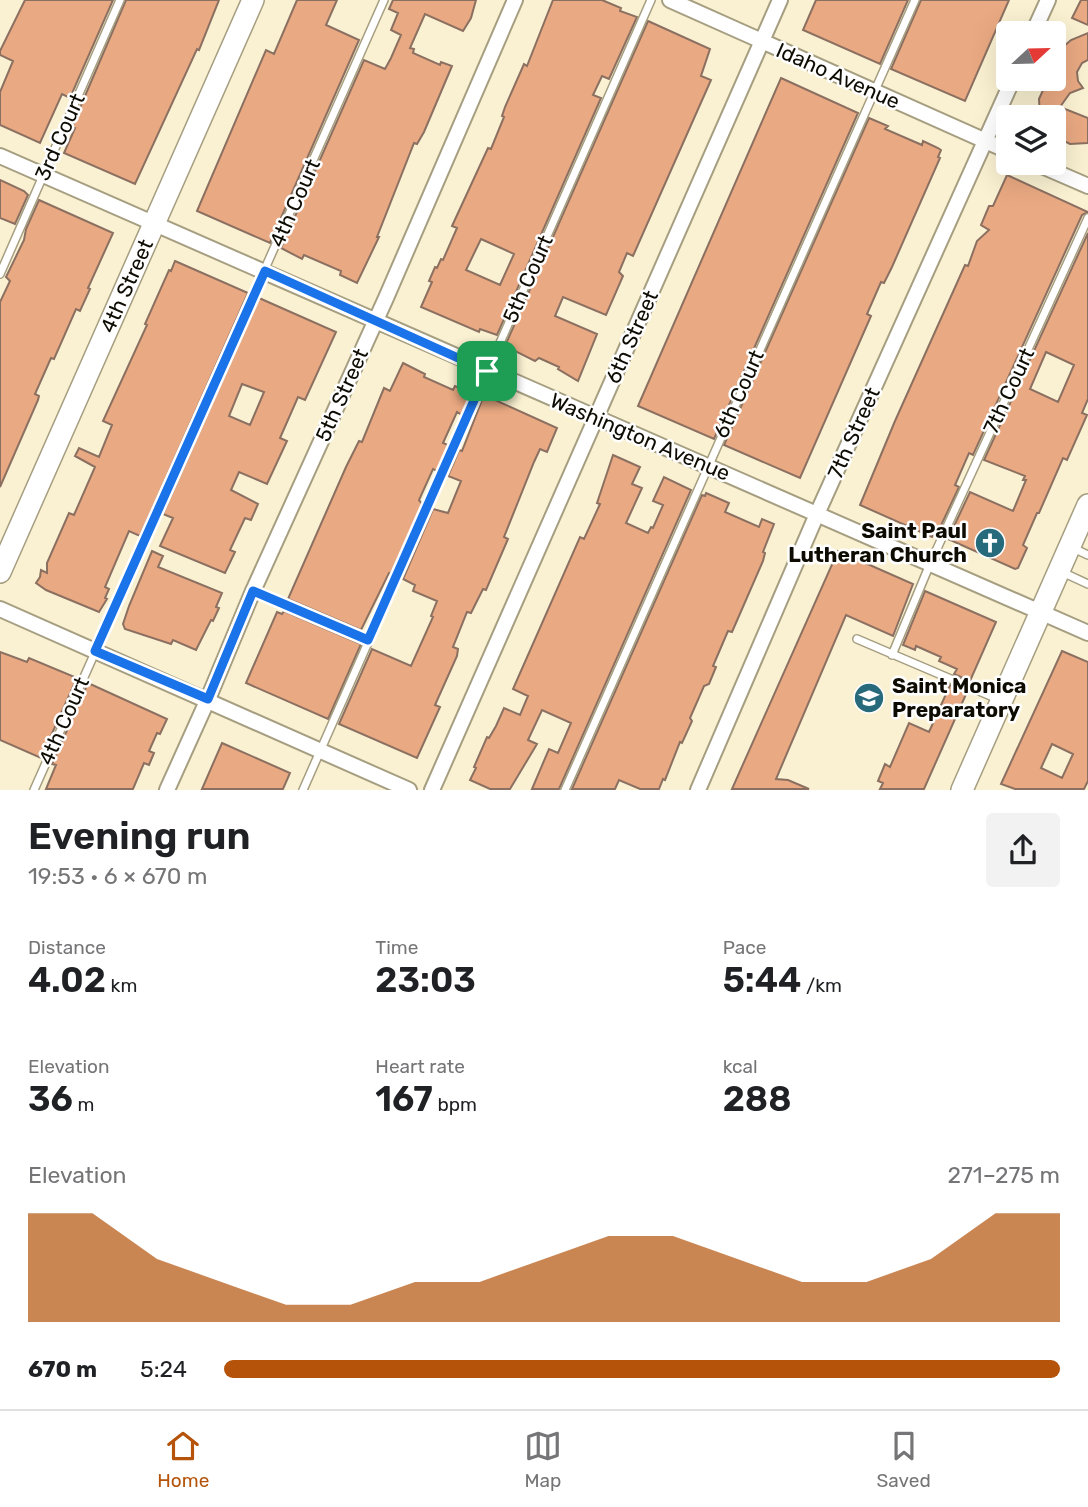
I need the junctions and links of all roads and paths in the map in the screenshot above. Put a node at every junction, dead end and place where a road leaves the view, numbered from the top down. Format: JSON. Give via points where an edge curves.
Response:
{"nodes":[{"id":1,"x":120,"y":0,"type":"edge"},
{"id":2,"x":253,"y":0,"type":"edge"},
{"id":3,"x":384,"y":0,"type":"edge"},
{"id":4,"x":515,"y":0,"type":"edge"},
{"id":5,"x":651,"y":0,"type":"edge"},
{"id":6,"x":670,"y":0,"type":"edge"},
{"id":7,"x":780,"y":0,"type":"edge"},
{"id":8,"x":915,"y":0,"type":"edge"},
{"id":9,"x":1048,"y":0,"type":"edge"},
{"id":10,"x":1038,"y":21,"type":"edge"},
{"id":11,"x":762,"y":43,"type":"junction"},
{"id":12,"x":1008,"y":91,"type":"edge"},
{"id":13,"x":874,"y":92,"type":"junction"},
{"id":14,"x":985,"y":141,"type":"junction"},
{"id":15,"x":996,"y":146,"type":"edge"},
{"id":16,"x":0,"y":156,"type":"edge"},
{"id":17,"x":1063,"y":175,"type":"edge"},
{"id":18,"x":43,"y":176,"type":"junction"},
{"id":19,"x":1088,"y":186,"type":"edge"},
{"id":20,"x":1088,"y":218,"type":"edge"},
{"id":21,"x":155,"y":223,"type":"junction"},
{"id":22,"x":265,"y":271,"type":"junction"},
{"id":23,"x":0,"y":274,"type":"edge"},
{"id":24,"x":376,"y":320,"type":"junction"},
{"id":25,"x":487,"y":371,"type":"junction"},
{"id":26,"x":597,"y":417,"type":"junction"},
{"id":27,"x":707,"y":465,"type":"junction"},
{"id":28,"x":1088,"y":505,"type":"edge"},
{"id":29,"x":817,"y":514,"type":"junction"},
{"id":30,"x":1079,"y":550,"type":"edge"},
{"id":31,"x":930,"y":564,"type":"junction"},
{"id":32,"x":1058,"y":570,"type":"junction"},
{"id":33,"x":0,"y":572,"type":"edge"},
{"id":34,"x":1088,"y":584,"type":"edge"},
{"id":35,"x":253,"y":591,"type":"junction"},
{"id":36,"x":0,"y":609,"type":"edge"},
{"id":37,"x":1040,"y":612,"type":"junction"},
{"id":38,"x":1088,"y":634,"type":"edge"},
{"id":39,"x":857,"y":639,"type":"dead end"},
{"id":40,"x":368,"y":640,"type":"junction"},
{"id":41,"x":95,"y":651,"type":"junction"},
{"id":42,"x":892,"y":654,"type":"junction"},
{"id":43,"x":208,"y":699,"type":"junction"},
{"id":44,"x":1001,"y":701,"type":"junction"},
{"id":45,"x":320,"y":750,"type":"junction"},
{"id":46,"x":34,"y":789,"type":"edge"},
{"id":47,"x":167,"y":789,"type":"edge"},
{"id":48,"x":303,"y":789,"type":"edge"},
{"id":49,"x":409,"y":789,"type":"edge"},
{"id":50,"x":432,"y":789,"type":"edge"},
{"id":51,"x":565,"y":789,"type":"edge"},
{"id":52,"x":698,"y":789,"type":"edge"},
{"id":53,"x":962,"y":789,"type":"edge"}],
"edges":[{"from":1,"to":18,"type":"lane","name":"3rd Court"},
{"from":2,"to":21,"type":"street","name":"4th Street"},
{"from":3,"to":22,"type":"lane","name":"4th Court"},
{"from":4,"to":24,"type":"street","name":"5th Street"},
{"from":5,"to":25,"type":"lane","name":"5th Court"},
{"from":6,"to":11,"type":"street","name":"Idaho Avenue"},
{"from":7,"to":11,"type":"street","name":"6th Street"},
{"from":8,"to":13,"type":"lane","name":"6th Court"},
{"from":9,"to":10,"type":"street"},
{"from":11,"to":13,"type":"street","name":"Idaho Avenue"},
{"from":11,"to":26,"type":"street","name":"6th Street"},
{"from":12,"to":14,"type":"street","name":"7th Street"},
{"from":13,"to":14,"type":"street","name":"Idaho Avenue"},
{"from":13,"to":27,"type":"lane","name":"6th Court"},
{"from":14,"to":15,"type":"street","name":"Idaho Avenue"},
{"from":14,"to":29,"type":"street","name":"7th Street"},
{"from":16,"to":18,"type":"street","name":"Washington Avenue"},
{"from":17,"to":19,"type":"street"},
{"from":18,"to":21,"type":"street","name":"Washington Avenue"},
{"from":18,"to":23,"type":"lane","name":"3rd Court"},
{"from":20,"to":31,"type":"lane","name":"7th Court"},
{"from":21,"to":22,"type":"street","name":"Washington Avenue"},
{"from":21,"to":33,"type":"street","name":"4th Street"},
{"from":22,"to":24,"type":"street","name":"Washington Avenue"},
{"from":22,"to":41,"type":"lane","name":"4th Court"},
{"from":24,"to":25,"type":"street","name":"Washington Avenue"},
{"from":24,"to":35,"type":"street","name":"5th Street"},
{"from":25,"to":26,"type":"street","name":"Washington Avenue"},
{"from":25,"to":40,"type":"lane","name":"5th Court"},
{"from":26,"to":27,"type":"street","name":"Washington Avenue"},
{"from":26,"to":50,"type":"street","name":"6th Street"},
{"from":27,"to":29,"type":"street","name":"Washington Avenue"},
{"from":27,"to":51,"type":"lane","name":"6th Court"},
{"from":28,"to":30,"type":"street"},
{"from":29,"to":31,"type":"street","name":"Washington Avenue"},
{"from":29,"to":52,"type":"street","name":"7th Street"},
{"from":30,"to":32,"type":"street"},
{"from":31,"to":37,"type":"street","name":"Washington Avenue"},
{"from":31,"to":42,"type":"lane","name":"7th Court"},
{"from":32,"to":34,"type":"lane"},
{"from":32,"to":37,"type":"street"},
{"from":35,"to":40,"type":"lane"},
{"from":35,"to":43,"type":"street","name":"5th Street"},
{"from":36,"to":41,"type":"street"},
{"from":37,"to":38,"type":"street","name":"Washington Avenue"},
{"from":37,"to":44,"type":"street"},
{"from":39,"to":42,"type":"lane"},
{"from":40,"to":45,"type":"lane","name":"5th Court"},
{"from":41,"to":43,"type":"street"},
{"from":41,"to":46,"type":"lane","name":"4th Court"},
{"from":42,"to":44,"type":"lane"},
{"from":43,"to":45,"type":"street"},
{"from":43,"to":47,"type":"street","name":"5th Street"},
{"from":44,"to":53,"type":"street"},
{"from":45,"to":48,"type":"lane","name":"5th Court"},
{"from":45,"to":49,"type":"street"}]}
